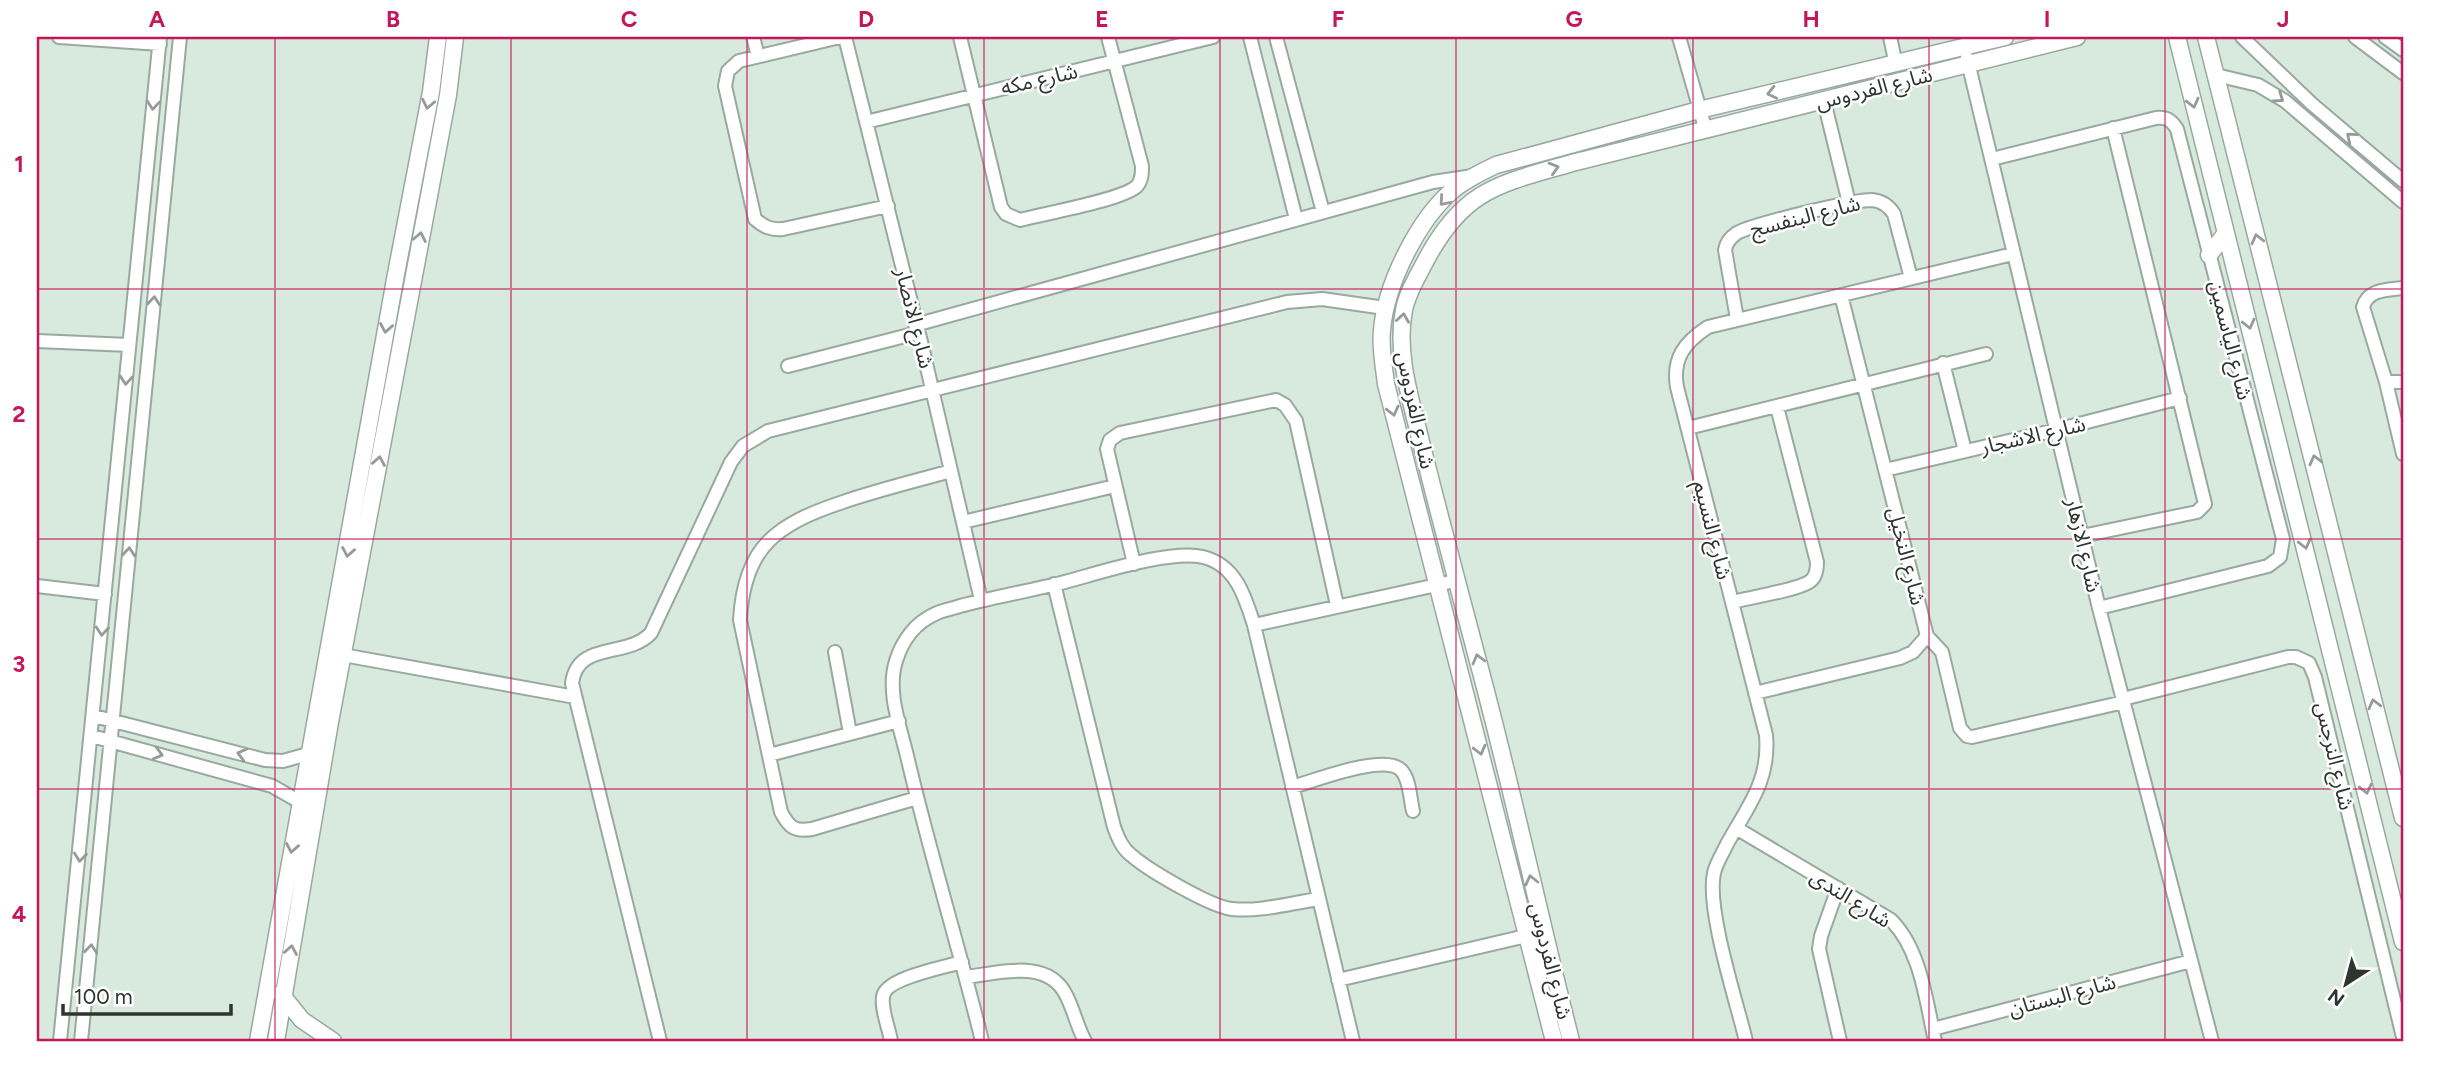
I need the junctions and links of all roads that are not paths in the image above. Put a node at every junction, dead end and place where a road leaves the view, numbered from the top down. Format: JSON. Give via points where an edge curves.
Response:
{"nodes":[{"id":1,"x":59,"y":37,"type":"edge"},
{"id":2,"x":180,"y":37,"type":"edge"},
{"id":3,"x":438,"y":37,"type":"edge"},
{"id":4,"x":455,"y":37,"type":"edge"},
{"id":5,"x":753,"y":37,"type":"edge"},
{"id":6,"x":840,"y":37,"type":"edge"},
{"id":7,"x":845,"y":37,"type":"edge"},
{"id":8,"x":960,"y":37,"type":"edge"},
{"id":9,"x":1108,"y":37,"type":"edge"},
{"id":10,"x":1213,"y":37,"type":"edge"},
{"id":11,"x":1250,"y":37,"type":"edge"},
{"id":12,"x":1276,"y":37,"type":"edge"},
{"id":13,"x":1679,"y":37,"type":"edge"},
{"id":14,"x":1890,"y":37,"type":"edge"},
{"id":15,"x":2005,"y":37,"type":"edge"},
{"id":16,"x":2077,"y":37,"type":"edge"},
{"id":17,"x":2242,"y":37,"type":"edge"},
{"id":18,"x":2355,"y":37,"type":"edge"},
{"id":19,"x":2385,"y":37,"type":"edge"},
{"id":20,"x":2176,"y":38,"type":"edge"},
{"id":21,"x":2207,"y":38,"type":"edge"},
{"id":22,"x":160,"y":40,"type":"edge"},
{"id":23,"x":1964,"y":47,"type":"junction"},
{"id":24,"x":2403,"y":50,"type":"edge"},
{"id":25,"x":758,"y":56,"type":"junction"},
{"id":26,"x":1115,"y":62,"type":"junction"},
{"id":27,"x":1968,"y":64,"type":"junction"},
{"id":28,"x":1896,"y":65,"type":"junction"},
{"id":29,"x":2403,"y":72,"type":"edge"},
{"id":30,"x":2217,"y":75,"type":"junction"},
{"id":31,"x":974,"y":94,"type":"junction"},
{"id":32,"x":1824,"y":101,"type":"junction"},
{"id":33,"x":1699,"y":110,"type":"junction"},
{"id":34,"x":866,"y":122,"type":"junction"},
{"id":35,"x":2113,"y":128,"type":"junction"},
{"id":36,"x":1706,"y":131,"type":"junction"},
{"id":37,"x":1992,"y":159,"type":"junction"},
{"id":38,"x":1473,"y":176,"type":"junction"},
{"id":39,"x":2403,"y":181,"type":"edge"},
{"id":40,"x":2403,"y":202,"type":"edge"},
{"id":41,"x":1849,"y":203,"type":"junction"},
{"id":42,"x":888,"y":206,"type":"junction"},
{"id":43,"x":1323,"y":212,"type":"junction"},
{"id":44,"x":1296,"y":219,"type":"junction"},
{"id":45,"x":2226,"y":233,"type":"junction"},
{"id":46,"x":2013,"y":254,"type":"junction"},
{"id":47,"x":2209,"y":255,"type":"junction"},
{"id":48,"x":1910,"y":278,"type":"junction"},
{"id":49,"x":2403,"y":288,"type":"edge"},
{"id":50,"x":1842,"y":295,"type":"junction"},
{"id":51,"x":1385,"y":309,"type":"junction"},
{"id":52,"x":1737,"y":319,"type":"junction"},
{"id":53,"x":916,"y":329,"type":"junction"},
{"id":54,"x":37,"y":341,"type":"edge"},
{"id":55,"x":129,"y":345,"type":"junction"},
{"id":56,"x":1986,"y":354,"type":"dead end"},
{"id":57,"x":1944,"y":363,"type":"junction"},
{"id":58,"x":788,"y":366,"type":"dead end"},
{"id":59,"x":2386,"y":382,"type":"junction"},
{"id":60,"x":2403,"y":382,"type":"edge"},
{"id":61,"x":1863,"y":384,"type":"junction"},
{"id":62,"x":932,"y":390,"type":"junction"},
{"id":63,"x":2180,"y":398,"type":"junction"},
{"id":64,"x":1777,"y":407,"type":"junction"},
{"id":65,"x":1688,"y":428,"type":"junction"},
{"id":66,"x":2056,"y":430,"type":"junction"},
{"id":67,"x":1965,"y":451,"type":"junction"},
{"id":68,"x":2403,"y":454,"type":"edge"},
{"id":69,"x":1885,"y":470,"type":"junction"},
{"id":70,"x":951,"y":471,"type":"junction"},
{"id":71,"x":1115,"y":486,"type":"junction"},
{"id":72,"x":2295,"y":502,"type":"junction"},
{"id":73,"x":2274,"y":508,"type":"junction"},
{"id":74,"x":963,"y":522,"type":"junction"},
{"id":75,"x":2082,"y":536,"type":"junction"},
{"id":76,"x":1134,"y":564,"type":"junction"},
{"id":77,"x":1455,"y":581,"type":"junction"},
{"id":78,"x":1054,"y":584,"type":"junction"},
{"id":79,"x":1438,"y":585,"type":"junction"},
{"id":80,"x":37,"y":586,"type":"edge"},
{"id":81,"x":105,"y":594,"type":"junction"},
{"id":82,"x":981,"y":600,"type":"junction"},
{"id":83,"x":1731,"y":602,"type":"junction"},
{"id":84,"x":1337,"y":605,"type":"junction"},
{"id":85,"x":2099,"y":608,"type":"junction"},
{"id":86,"x":1254,"y":625,"type":"junction"},
{"id":87,"x":1927,"y":636,"type":"junction"},
{"id":88,"x":835,"y":652,"type":"dead end"},
{"id":89,"x":343,"y":655,"type":"junction"},
{"id":90,"x":1755,"y":693,"type":"junction"},
{"id":91,"x":575,"y":697,"type":"junction"},
{"id":92,"x":2123,"y":701,"type":"junction"},
{"id":93,"x":94,"y":716,"type":"junction"},
{"id":94,"x":114,"y":721,"type":"junction"},
{"id":95,"x":323,"y":721,"type":"junction"},
{"id":96,"x":899,"y":721,"type":"junction"},
{"id":97,"x":850,"y":733,"type":"junction"},
{"id":98,"x":92,"y":736,"type":"junction"},
{"id":99,"x":113,"y":742,"type":"junction"},
{"id":100,"x":2355,"y":746,"type":"junction"},
{"id":101,"x":2334,"y":750,"type":"junction"},
{"id":102,"x":309,"y":754,"type":"junction"},
{"id":103,"x":769,"y":755,"type":"junction"},
{"id":104,"x":1292,"y":787,"type":"junction"},
{"id":105,"x":917,"y":798,"type":"junction"},
{"id":106,"x":300,"y":802,"type":"junction"},
{"id":107,"x":1413,"y":811,"type":"dead end"},
{"id":108,"x":2403,"y":818,"type":"edge"},
{"id":109,"x":1736,"y":828,"type":"junction"},
{"id":110,"x":1838,"y":888,"type":"junction"},
{"id":111,"x":1319,"y":899,"type":"junction"},
{"id":112,"x":1536,"y":934,"type":"junction"},
{"id":113,"x":2403,"y":942,"type":"edge"},
{"id":114,"x":2191,"y":961,"type":"junction"},
{"id":115,"x":962,"y":962,"type":"junction"},
{"id":116,"x":966,"y":976,"type":"junction"},
{"id":117,"x":268,"y":980,"type":"junction"},
{"id":118,"x":1339,"y":980,"type":"junction"},
{"id":119,"x":283,"y":999,"type":"junction"},
{"id":120,"x":1934,"y":1035,"type":"edge"},
{"id":121,"x":2403,"y":1037,"type":"edge"},
{"id":122,"x":60,"y":1041,"type":"edge"},
{"id":123,"x":81,"y":1041,"type":"edge"},
{"id":124,"x":258,"y":1041,"type":"edge"},
{"id":125,"x":276,"y":1041,"type":"edge"},
{"id":126,"x":333,"y":1041,"type":"edge"},
{"id":127,"x":660,"y":1041,"type":"edge"},
{"id":128,"x":891,"y":1041,"type":"edge"},
{"id":129,"x":982,"y":1041,"type":"edge"},
{"id":130,"x":1085,"y":1041,"type":"edge"},
{"id":131,"x":1353,"y":1041,"type":"edge"},
{"id":132,"x":1554,"y":1041,"type":"edge"},
{"id":133,"x":1571,"y":1041,"type":"edge"},
{"id":134,"x":1746,"y":1041,"type":"edge"},
{"id":135,"x":1840,"y":1041,"type":"edge"},
{"id":136,"x":2212,"y":1041,"type":"edge"}],
"edges":[{"from":1,"to":22,"type":"street"},
{"from":94,"to":2,"type":"street","one_way":true},
{"from":3,"to":95,"type":"street","one_way":true},
{"from":89,"to":4,"type":"street","one_way":true},
{"from":5,"to":25,"type":"street"},
{"from":6,"to":25,"type":"street"},
{"from":7,"to":34,"type":"street","name":"شارع الانصار"},
{"from":8,"to":31,"type":"street"},
{"from":9,"to":26,"type":"street"},
{"from":10,"to":26,"type":"street","name":"شارع مكه"},
{"from":11,"to":44,"type":"street"},
{"from":12,"to":43,"type":"street"},
{"from":13,"to":33,"type":"street"},
{"from":14,"to":28,"type":"street"},
{"from":15,"to":23,"type":"street","name":"شارع الفردوس"},
{"from":16,"to":27,"type":"street","name":"شارع الفردوس"},
{"from":39,"to":17,"type":"street","one_way":true},
{"from":18,"to":29,"type":"street"},
{"from":19,"to":24,"type":"street"},
{"from":20,"to":21,"type":"street","via":[[2192,44]]},
{"from":20,"to":45,"type":"street","one_way":true},
{"from":21,"to":30,"type":"street"},
{"from":22,"to":55,"type":"street","one_way":true},
{"from":23,"to":27,"type":"street","name":"شارع الازهار"},
{"from":23,"to":28,"type":"street","name":"شارع الفردوس"},
{"from":25,"to":42,"type":"street","via":[[739,61],[728,71],[725,86],[755,219],[774,230]]},
{"from":26,"to":31,"type":"street","name":"شارع مكه"},
{"from":26,"to":31,"type":"street","via":[[1142,166],[1137,186],[1020,220],[1001,207]]},
{"from":27,"to":32,"type":"street","name":"شارع الفردوس"},
{"from":27,"to":37,"type":"street","name":"شارع الازهار"},
{"from":28,"to":33,"type":"street","name":"شارع الفردوس","one_way":true},
{"from":30,"to":40,"type":"street","one_way":true,"via":[[2258,85],[2284,102]]},
{"from":108,"to":30,"type":"street","one_way":true},
{"from":31,"to":34,"type":"street","name":"شارع مكه"},
{"from":32,"to":36,"type":"street","name":"شارع الفردوس"},
{"from":32,"to":41,"type":"street"},
{"from":33,"to":36,"type":"street"},
{"from":33,"to":38,"type":"street","name":"شارع الفردوس","via":[[1524,156]]},
{"from":34,"to":42,"type":"street","name":"شارع الانصار"},
{"from":35,"to":37,"type":"street","name":"شارع الياسمين"},
{"from":35,"to":47,"type":"street","name":"شارع الياسمين","via":[[2165,117],[2172,122]]},
{"from":35,"to":63,"type":"street"},
{"from":77,"to":36,"type":"street","name":"شارع الفردوس","one_way":true,"via":[[1403,347],[1404,309],[1427,258],[1459,212],[1494,188],[1572,163]]},
{"from":37,"to":46,"type":"street","name":"شارع الازهار"},
{"from":38,"to":43,"type":"street","via":[[1433,182]]},
{"from":38,"to":51,"type":"street","name":"شارع الفردوس","one_way":true,"via":[[1453,191],[1418,234]]},
{"from":41,"to":48,"type":"street","name":"شارع البنفسج","via":[[1873,200],[1890,208]]},
{"from":41,"to":52,"type":"street","name":"شارع البنفسج","via":[[1761,225],[1737,233],[1726,244]]},
{"from":42,"to":53,"type":"street","name":"شارع الانصار"},
{"from":43,"to":44,"type":"street"},
{"from":44,"to":53,"type":"street"},
{"from":45,"to":47,"type":"street"},
{"from":45,"to":72,"type":"street","one_way":true},
{"from":46,"to":48,"type":"street","name":"شارع النسيم"},
{"from":46,"to":66,"type":"street","name":"شارع الازهار"},
{"from":47,"to":73,"type":"street","name":"شارع الياسمين"},
{"from":48,"to":50,"type":"street","name":"شارع النسيم"},
{"from":49,"to":59,"type":"street","via":[[2371,293],[2364,303]]},
{"from":50,"to":52,"type":"street","name":"شارع النسيم"},
{"from":50,"to":61,"type":"street","name":"شارع النخيل"},
{"from":51,"to":62,"type":"street","via":[[1298,300]]},
{"from":51,"to":79,"type":"street","name":"شارع الفردوس","one_way":true,"via":[[1381,333],[1386,384]]},
{"from":52,"to":65,"type":"street","name":"شارع النسيم","via":[[1693,336],[1678,358],[1675,373]]},
{"from":53,"to":58,"type":"street"},
{"from":53,"to":62,"type":"street","name":"شارع الانصار"},
{"from":54,"to":55,"type":"street"},
{"from":55,"to":81,"type":"street","one_way":true},
{"from":56,"to":57,"type":"street"},
{"from":57,"to":61,"type":"street"},
{"from":57,"to":67,"type":"street"},
{"from":59,"to":60,"type":"street"},
{"from":59,"to":68,"type":"street"},
{"from":61,"to":64,"type":"street"},
{"from":61,"to":69,"type":"street","name":"شارع النخيل"},
{"from":62,"to":70,"type":"street","name":"شارع الانصار"},
{"from":62,"to":91,"type":"street","via":[[768,431],[743,446],[731,462],[651,634],[633,646],[585,657],[573,676]]},
{"from":63,"to":66,"type":"street","name":"شارع الاشجار"},
{"from":63,"to":75,"type":"street","via":[[2205,504],[2197,512]]},
{"from":64,"to":65,"type":"street"},
{"from":64,"to":83,"type":"street","via":[[1817,570],[1803,585]]},
{"from":65,"to":83,"type":"street","name":"شارع النسيم"},
{"from":66,"to":67,"type":"street","name":"شارع الاشجار"},
{"from":66,"to":75,"type":"street","name":"شارع الازهار"},
{"from":67,"to":69,"type":"street","name":"شارع الاشجار"},
{"from":69,"to":87,"type":"street","name":"شارع النخيل"},
{"from":70,"to":74,"type":"street","name":"شارع الانصار"},
{"from":70,"to":103,"type":"street","via":[[804,515],[785,526],[756,558],[746,578],[740,621]]},
{"from":71,"to":74,"type":"street"},
{"from":71,"to":76,"type":"street"},
{"from":71,"to":84,"type":"street","via":[[1107,449],[1120,433],[1263,402],[1276,400],[1286,405],[1296,421]]},
{"from":72,"to":73,"type":"street"},
{"from":72,"to":100,"type":"street","one_way":true},
{"from":73,"to":85,"type":"street","name":"شارع الياسمين","via":[[2283,545],[2280,557],[2268,566]]},
{"from":74,"to":82,"type":"street","name":"شارع الانصار"},
{"from":75,"to":85,"type":"street","name":"شارع الازهار"},
{"from":76,"to":78,"type":"street"},
{"from":76,"to":86,"type":"street","via":[[1184,556],[1222,566],[1236,579]]},
{"from":77,"to":79,"type":"street"},
{"from":112,"to":77,"type":"street","name":"شارع الفردوس","one_way":true,"via":[[1479,662]]},
{"from":78,"to":82,"type":"street"},
{"from":78,"to":111,"type":"street","via":[[1114,827],[1130,855],[1227,909]]},
{"from":79,"to":84,"type":"street"},
{"from":79,"to":112,"type":"street","name":"شارع الفردوس","one_way":true},
{"from":80,"to":81,"type":"street"},
{"from":81,"to":93,"type":"street","one_way":true},
{"from":82,"to":96,"type":"street","via":[[935,614],[902,643],[892,690]]},
{"from":83,"to":90,"type":"street","name":"شارع النسيم"},
{"from":84,"to":86,"type":"street"},
{"from":85,"to":92,"type":"street","name":"شارع الازهار"},
{"from":86,"to":104,"type":"street"},
{"from":87,"to":90,"type":"street","via":[[1913,652],[1900,658]]},
{"from":87,"to":92,"type":"street","name":"شارع النخيل","via":[[1942,652],[1960,728],[1967,736]]},
{"from":88,"to":97,"type":"street"},
{"from":89,"to":91,"type":"street"},
{"from":89,"to":95,"type":"street"},
{"from":90,"to":109,"type":"street","name":"شارع النسيم","via":[[1767,754],[1758,790]]},
{"from":91,"to":127,"type":"street"},
{"from":92,"to":101,"type":"street","name":"شارع النرجس","via":[[2295,657],[2309,663],[2314,672]]},
{"from":92,"to":114,"type":"street","name":"شارع الازهار"},
{"from":93,"to":94,"type":"street"},
{"from":93,"to":98,"type":"street"},
{"from":94,"to":99,"type":"street"},
{"from":102,"to":94,"type":"street","one_way":true,"via":[[265,760]]},
{"from":95,"to":102,"type":"street"},
{"from":119,"to":95,"type":"street","one_way":true},
{"from":96,"to":97,"type":"street"},
{"from":96,"to":105,"type":"street"},
{"from":97,"to":103,"type":"street"},
{"from":98,"to":99,"type":"street"},
{"from":98,"to":122,"type":"street","one_way":true},
{"from":99,"to":106,"type":"street","one_way":true,"via":[[272,786]]},
{"from":123,"to":99,"type":"street","one_way":true},
{"from":100,"to":101,"type":"street"},
{"from":100,"to":113,"type":"street","one_way":true},
{"from":101,"to":121,"type":"street","name":"شارع النرجس"},
{"from":102,"to":106,"type":"street"},
{"from":103,"to":105,"type":"street","via":[[781,812],[793,829],[812,829]]},
{"from":104,"to":107,"type":"street","via":[[1374,764],[1390,764],[1406,776]]},
{"from":104,"to":111,"type":"street"},
{"from":105,"to":115,"type":"street"},
{"from":106,"to":117,"type":"street","one_way":true},
{"from":109,"to":110,"type":"street","name":"شارع الندى"},
{"from":109,"to":134,"type":"street","name":"شارع النسيم","via":[[1714,873],[1713,891]]},
{"from":110,"to":120,"type":"street","name":"شارع الندى","via":[[1892,920],[1903,932]]},
{"from":110,"to":135,"type":"street","via":[[1819,949]]},
{"from":111,"to":118,"type":"street"},
{"from":112,"to":118,"type":"street"},
{"from":112,"to":132,"type":"street","name":"شارع الفردوس"},
{"from":112,"to":133,"type":"street","name":"شارع الفردوس"},
{"from":114,"to":120,"type":"street","name":"شارع البستان"},
{"from":114,"to":136,"type":"street","name":"شارع الازهار"},
{"from":115,"to":116,"type":"street"},
{"from":115,"to":128,"type":"street","via":[[887,987],[883,996]]},
{"from":116,"to":129,"type":"street"},
{"from":116,"to":130,"type":"street","via":[[1021,971],[1048,975],[1067,996]]},
{"from":117,"to":119,"type":"street"},
{"from":117,"to":124,"type":"street"},
{"from":118,"to":131,"type":"street"},
{"from":119,"to":125,"type":"street"},
{"from":119,"to":126,"type":"street","via":[[302,1020]]}]}
